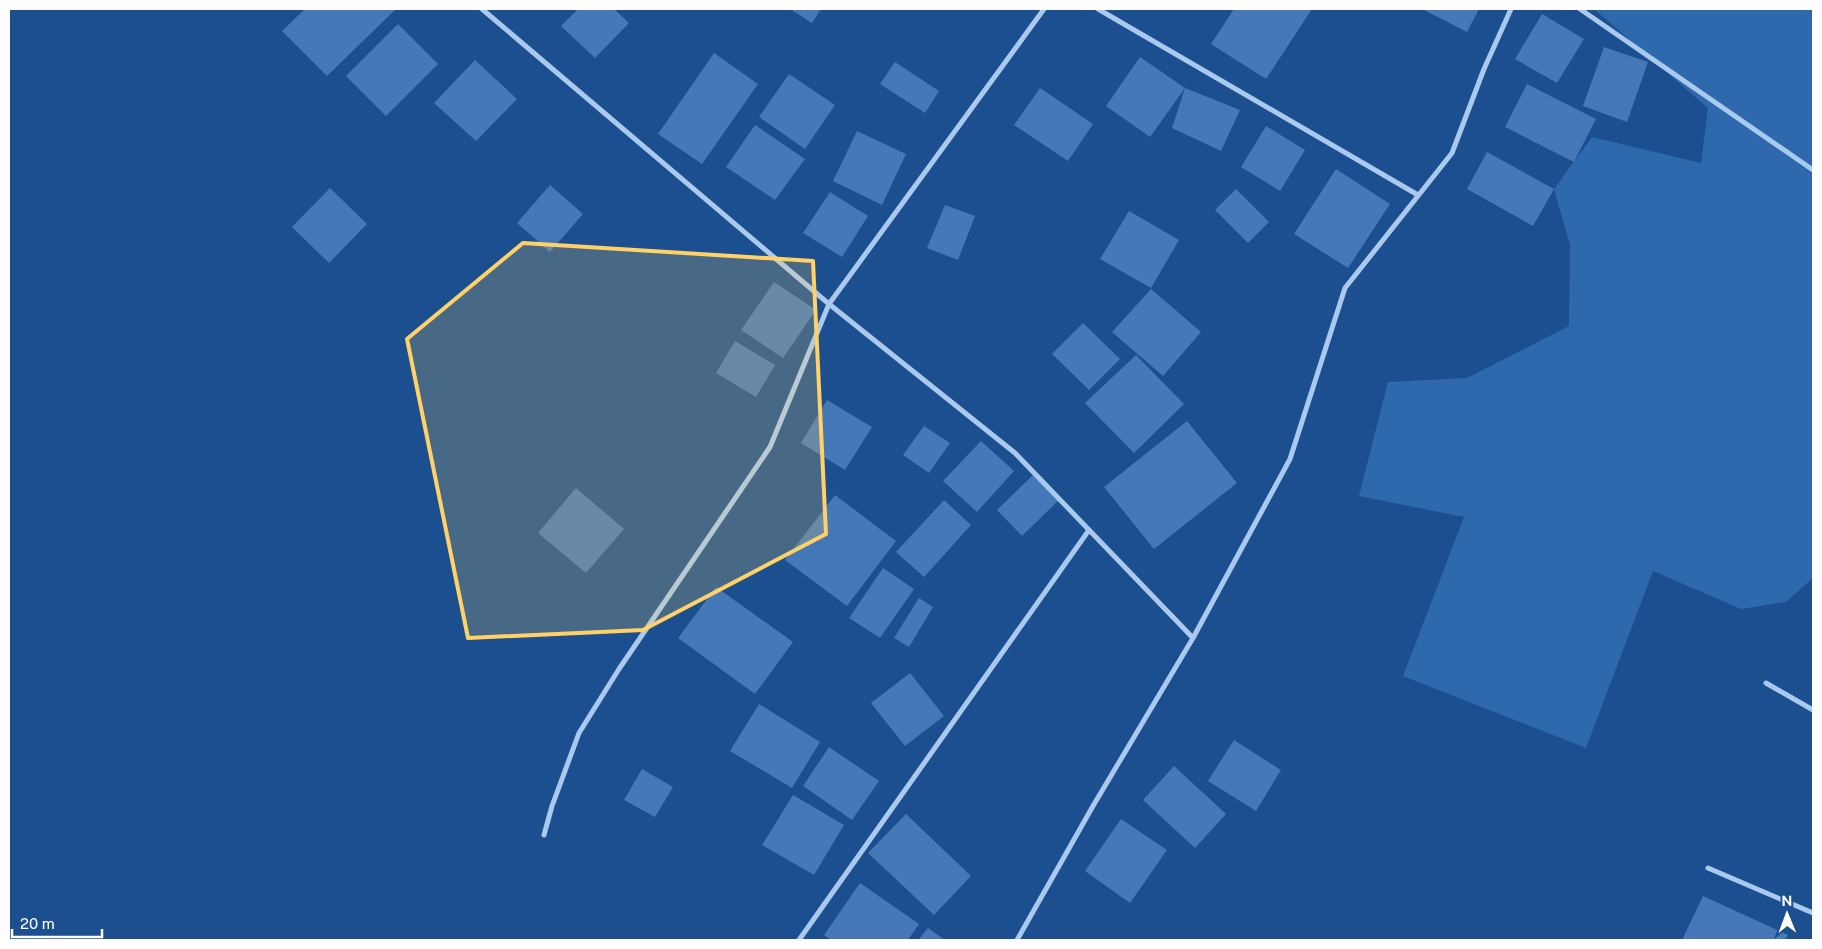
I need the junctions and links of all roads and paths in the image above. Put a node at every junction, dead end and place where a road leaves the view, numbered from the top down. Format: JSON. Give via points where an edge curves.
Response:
{"nodes":[{"id":1,"x":482,"y":9,"type":"edge"},
{"id":2,"x":1044,"y":9,"type":"edge"},
{"id":3,"x":1098,"y":9,"type":"edge"},
{"id":4,"x":1511,"y":9,"type":"edge"},
{"id":5,"x":1580,"y":9,"type":"edge"},
{"id":6,"x":1813,"y":170,"type":"edge"},
{"id":7,"x":1418,"y":195,"type":"junction"},
{"id":8,"x":829,"y":304,"type":"junction"},
{"id":9,"x":1089,"y":530,"type":"junction"},
{"id":10,"x":1193,"y":638,"type":"junction"},
{"id":11,"x":1766,"y":683,"type":"dead end"},
{"id":12,"x":1813,"y":710,"type":"edge"},
{"id":13,"x":544,"y":835,"type":"dead end"},
{"id":14,"x":1708,"y":868,"type":"dead end"},
{"id":15,"x":1813,"y":913,"type":"edge"},
{"id":16,"x":799,"y":940,"type":"edge"},
{"id":17,"x":1017,"y":940,"type":"edge"}],
"edges":[{"from":1,"to":8,"type":"street"},
{"from":2,"to":8,"type":"street"},
{"from":3,"to":7,"type":"street"},
{"from":4,"to":7,"type":"street","via":[[1452,153]]},
{"from":5,"to":6,"type":"street"},
{"from":7,"to":10,"type":"street","via":[[1346,288],[1290,459]]},
{"from":8,"to":9,"type":"street","via":[[1015,453]]},
{"from":8,"to":13,"type":"street","via":[[770,447],[579,733]]},
{"from":9,"to":10,"type":"street"},
{"from":9,"to":16,"type":"street"},
{"from":10,"to":17,"type":"street"},
{"from":11,"to":12,"type":"street"},
{"from":14,"to":15,"type":"street"}]}
